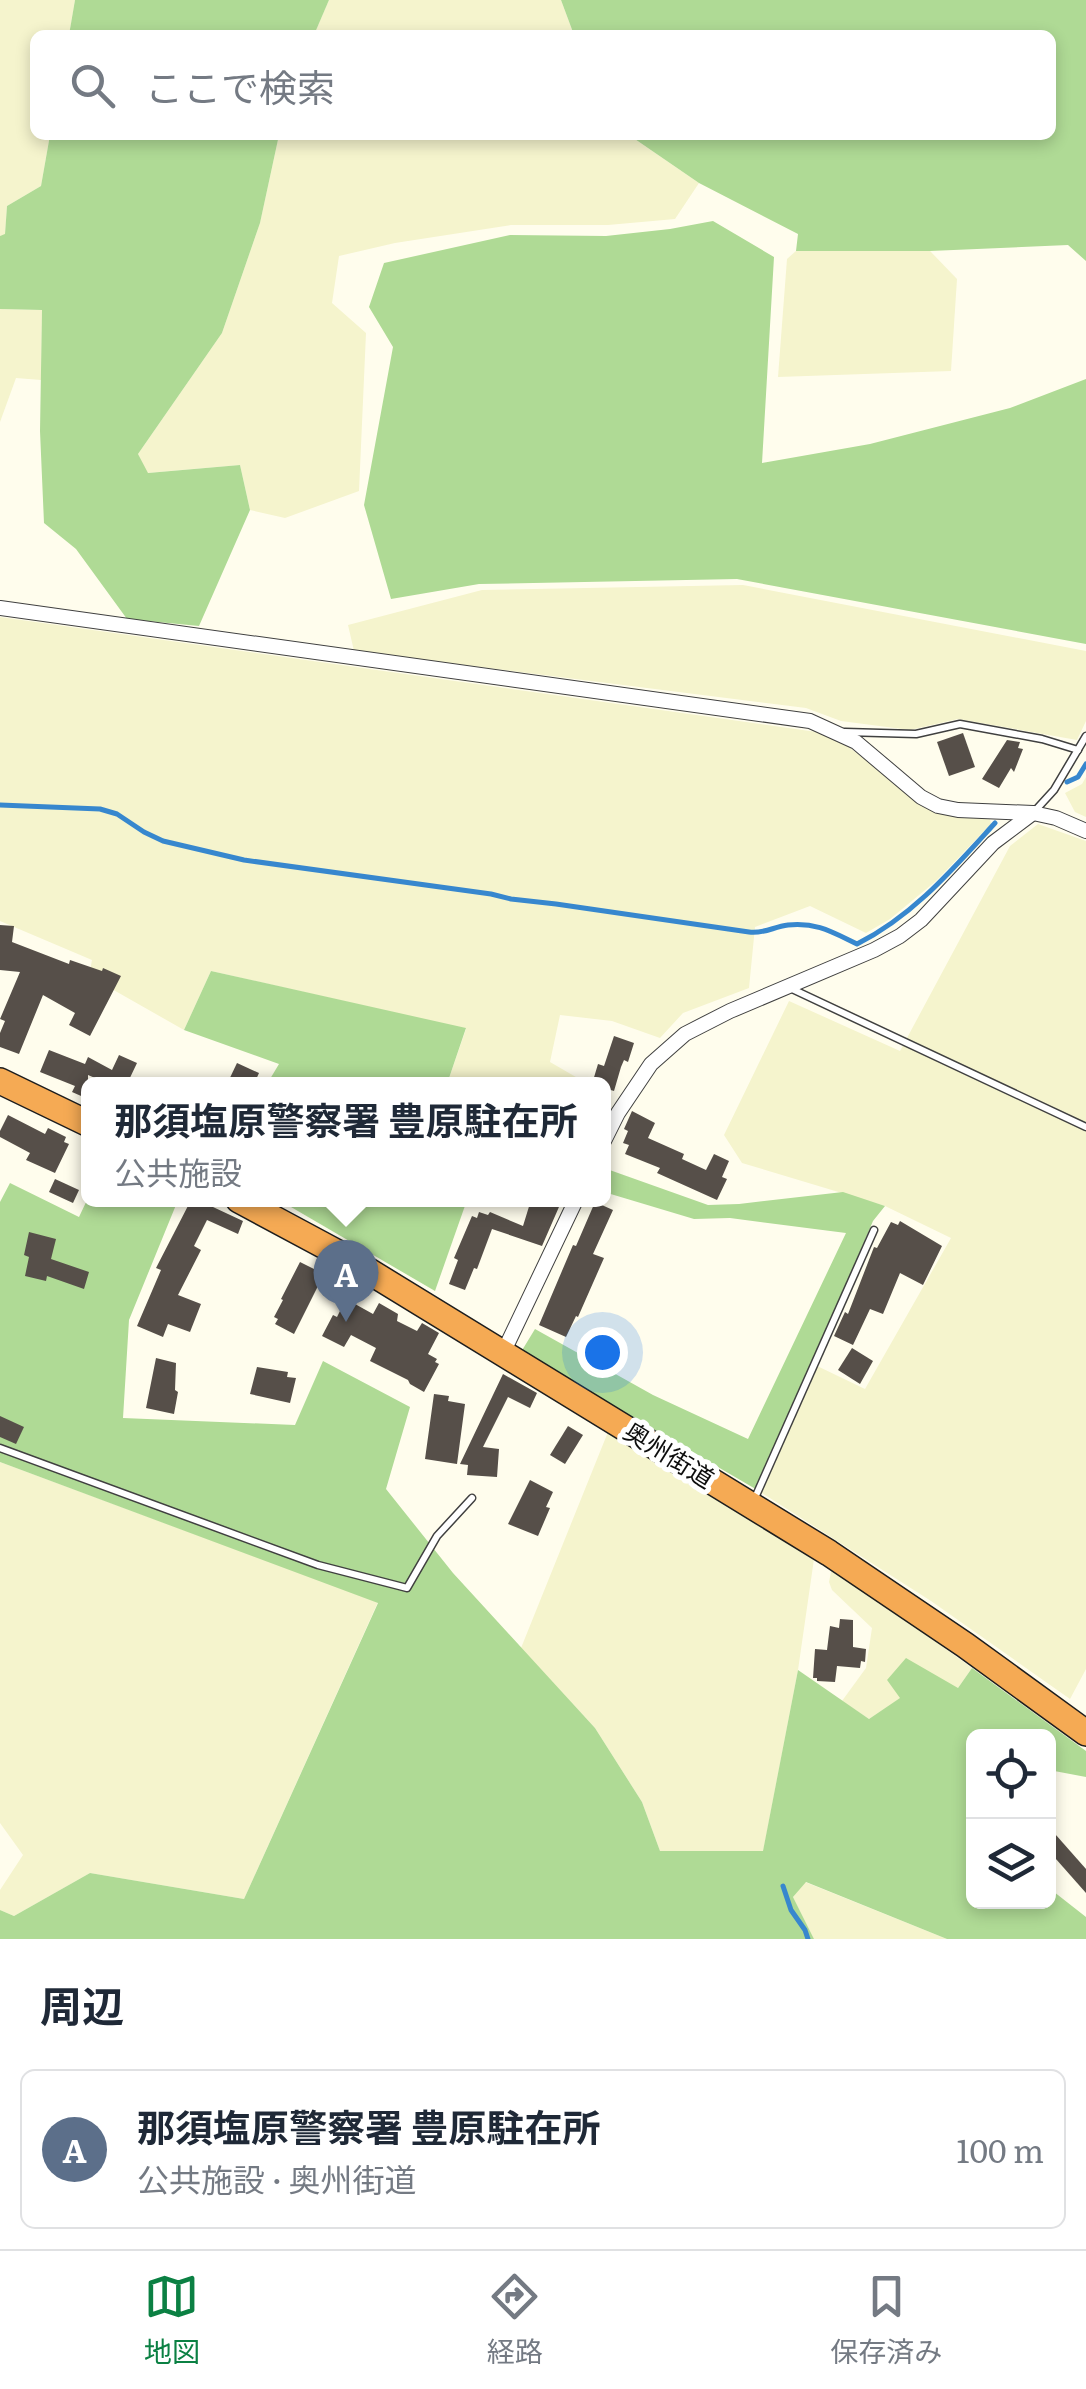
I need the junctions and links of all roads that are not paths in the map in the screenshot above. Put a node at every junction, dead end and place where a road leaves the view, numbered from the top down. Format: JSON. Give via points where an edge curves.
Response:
{"nodes":[{"id":1,"x":0,"y":608,"type":"edge"},
{"id":2,"x":838,"y":732,"type":"junction"},
{"id":3,"x":1086,"y":736,"type":"edge"},
{"id":4,"x":1078,"y":750,"type":"junction"},
{"id":5,"x":1033,"y":813,"type":"junction"},
{"id":6,"x":1086,"y":831,"type":"edge"},
{"id":7,"x":788,"y":988,"type":"junction"},
{"id":8,"x":0,"y":1081,"type":"edge"},
{"id":9,"x":81,"y":1121,"type":"edge"},
{"id":10,"x":611,"y":1127,"type":"edge"},
{"id":11,"x":1086,"y":1127,"type":"edge"},
{"id":12,"x":252,"y":1207,"type":"edge"},
{"id":13,"x":573,"y":1207,"type":"edge"},
{"id":14,"x":874,"y":1230,"type":"dead end"},
{"id":15,"x":503,"y":1354,"type":"junction"},
{"id":16,"x":0,"y":1448,"type":"edge"},
{"id":17,"x":472,"y":1498,"type":"dead end"},
{"id":18,"x":752,"y":1506,"type":"junction"},
{"id":19,"x":1086,"y":1734,"type":"edge"}],
"edges":[{"from":1,"to":2,"type":"street","via":[[724,708]]},
{"from":2,"to":4,"type":"lane","via":[[916,734],[960,724]]},
{"from":2,"to":5,"type":"street","via":[[938,806]]},
{"from":3,"to":4,"type":"lane"},
{"from":4,"to":5,"type":"lane"},
{"from":5,"to":6,"type":"street"},
{"from":5,"to":7,"type":"street","via":[[993,843],[900,936]]},
{"from":7,"to":10,"type":"street","via":[[685,1034],[651,1064]]},
{"from":7,"to":11,"type":"lane"},
{"from":8,"to":9,"type":"highway"},
{"from":12,"to":15,"type":"highway","name":"奥州街道"},
{"from":13,"to":15,"type":"street"},
{"from":14,"to":18,"type":"lane"},
{"from":15,"to":18,"type":"highway","name":"奥州街道"},
{"from":16,"to":17,"type":"lane","via":[[318,1565],[407,1588],[438,1536]]},
{"from":18,"to":19,"type":"highway","name":"奥州街道","via":[[965,1645]]}]}
